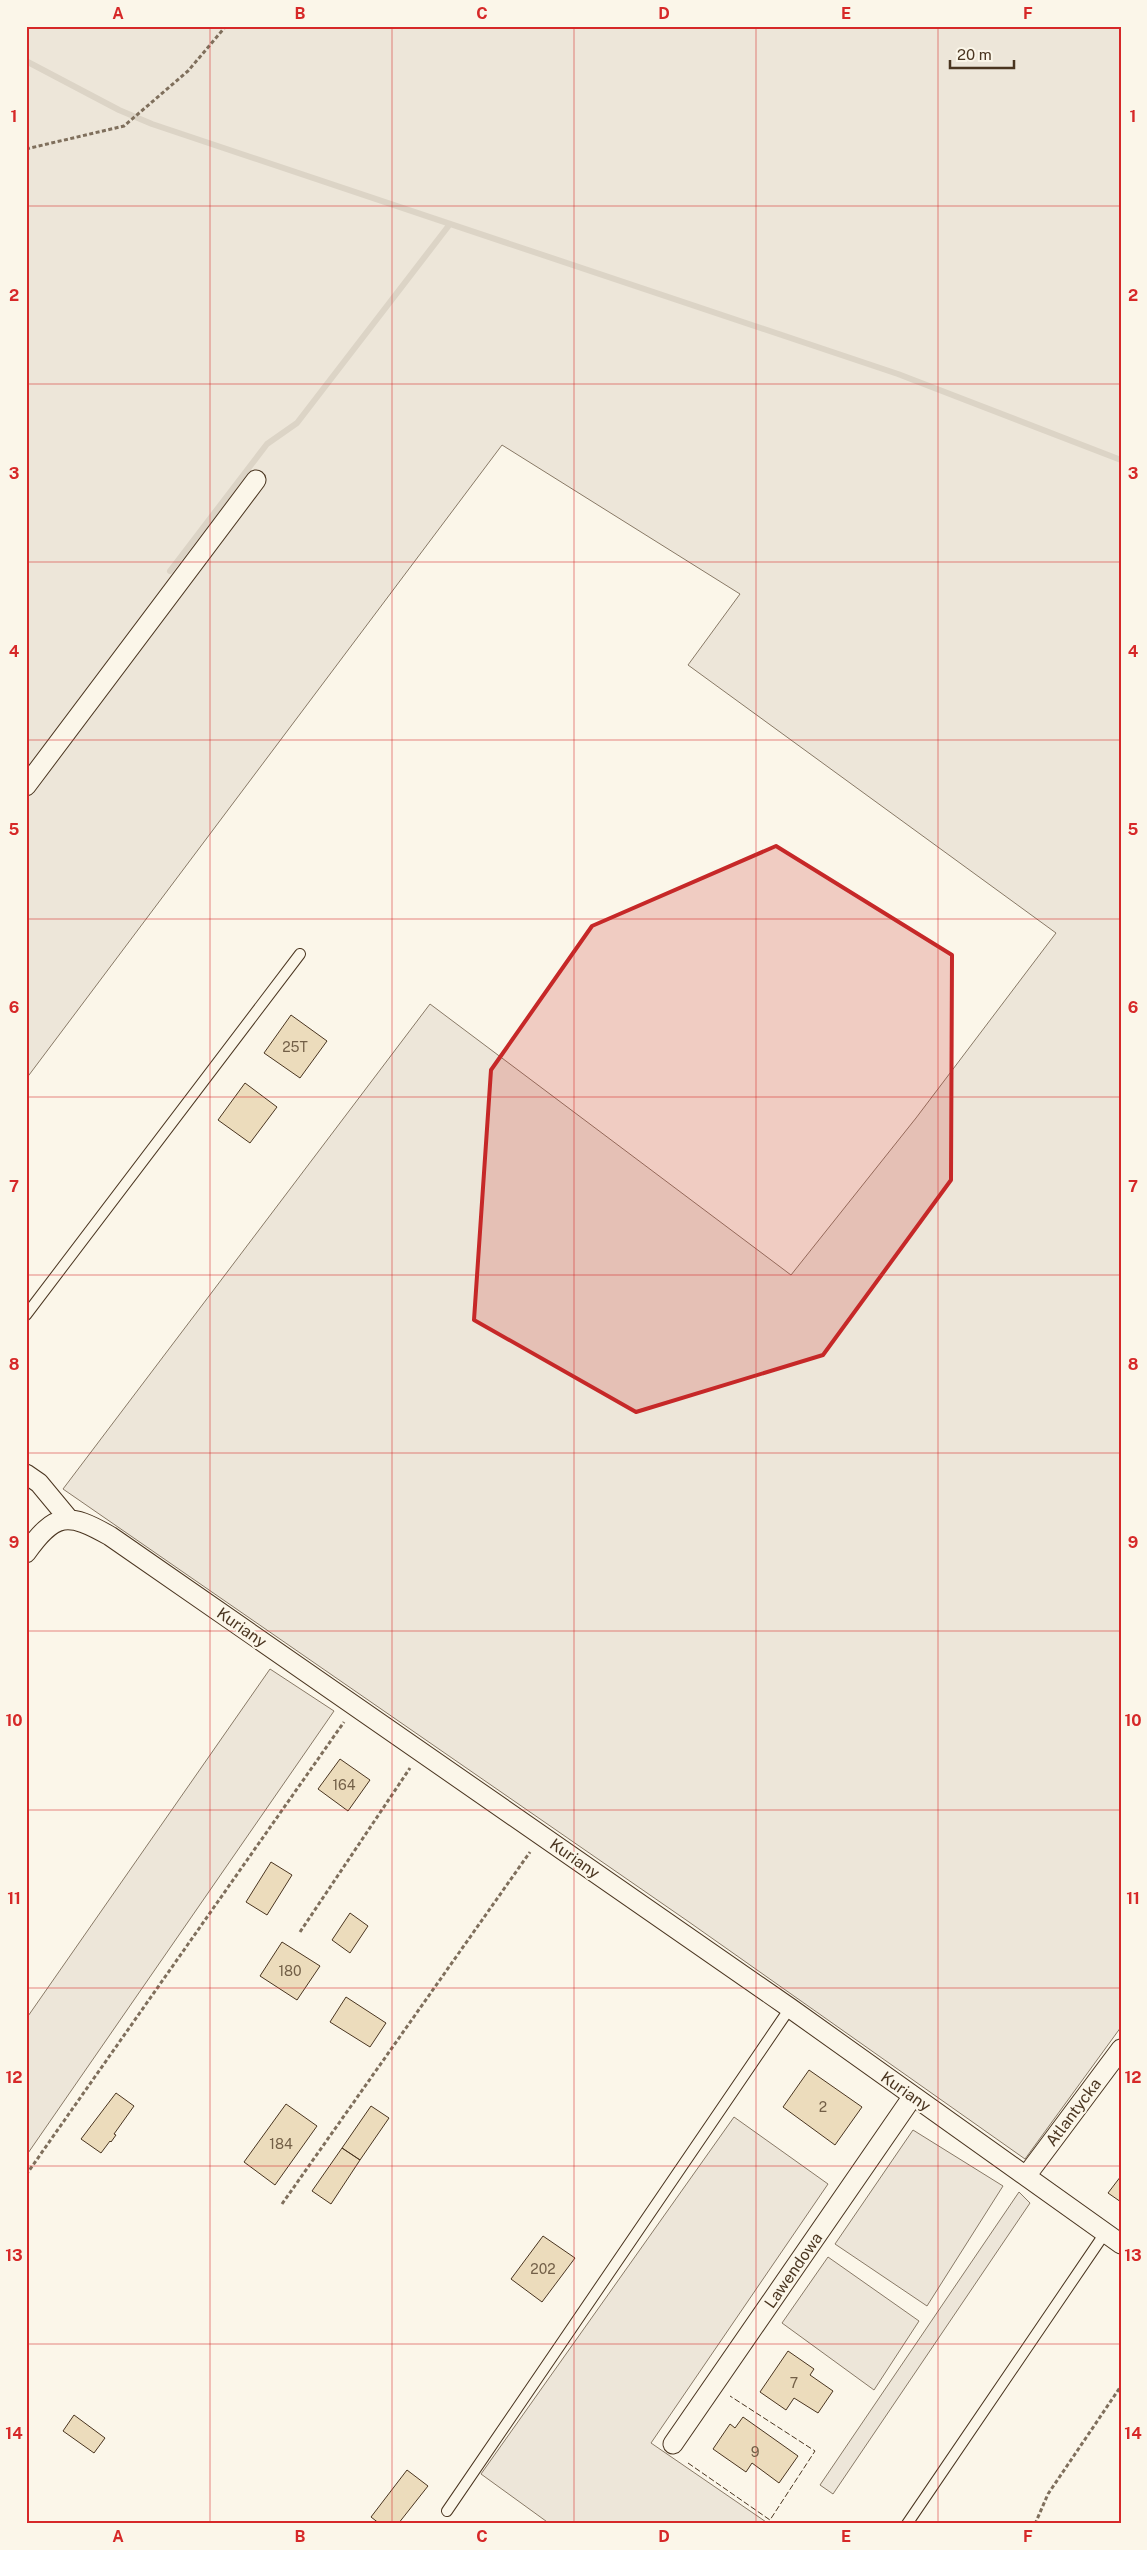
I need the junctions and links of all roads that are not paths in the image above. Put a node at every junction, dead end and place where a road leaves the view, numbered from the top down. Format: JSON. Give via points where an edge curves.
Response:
{"nodes":[{"id":1,"x":256,"y":480,"type":"dead end"},
{"id":2,"x":26,"y":786,"type":"edge"},
{"id":3,"x":300,"y":954,"type":"dead end"},
{"id":4,"x":26,"y":1315,"type":"edge"},
{"id":5,"x":26,"y":1474,"type":"edge"},
{"id":6,"x":68,"y":1518,"type":"junction"},
{"id":7,"x":26,"y":1552,"type":"edge"},
{"id":8,"x":790,"y":2008,"type":"junction"},
{"id":9,"x":1121,"y":2048,"type":"edge"},
{"id":10,"x":913,"y":2096,"type":"junction"},
{"id":11,"x":1026,"y":2176,"type":"junction"},
{"id":12,"x":1113,"y":2238,"type":"edge"},
{"id":13,"x":673,"y":2444,"type":"dead end"},
{"id":14,"x":446,"y":2511,"type":"dead end"},
{"id":15,"x":906,"y":2524,"type":"edge"}],
"edges":[{"from":1,"to":2,"type":"street"},
{"from":3,"to":4,"type":"lane"},
{"from":5,"to":6,"type":"street","via":[[39,1483]]},
{"from":6,"to":7,"type":"street","via":[[54,1522]]},
{"from":6,"to":8,"type":"street","name":"Kuriany","via":[[87,1522],[110,1536]]},
{"from":8,"to":10,"type":"street","name":"Kuriany"},
{"from":8,"to":14,"type":"lane"},
{"from":9,"to":11,"type":"street","name":"Atlantycka"},
{"from":10,"to":11,"type":"street","name":"Kuriany"},
{"from":10,"to":13,"type":"street","name":"Lawendowa"},
{"from":11,"to":12,"type":"street","name":"Kuriany"},
{"from":12,"to":15,"type":"lane"}]}
